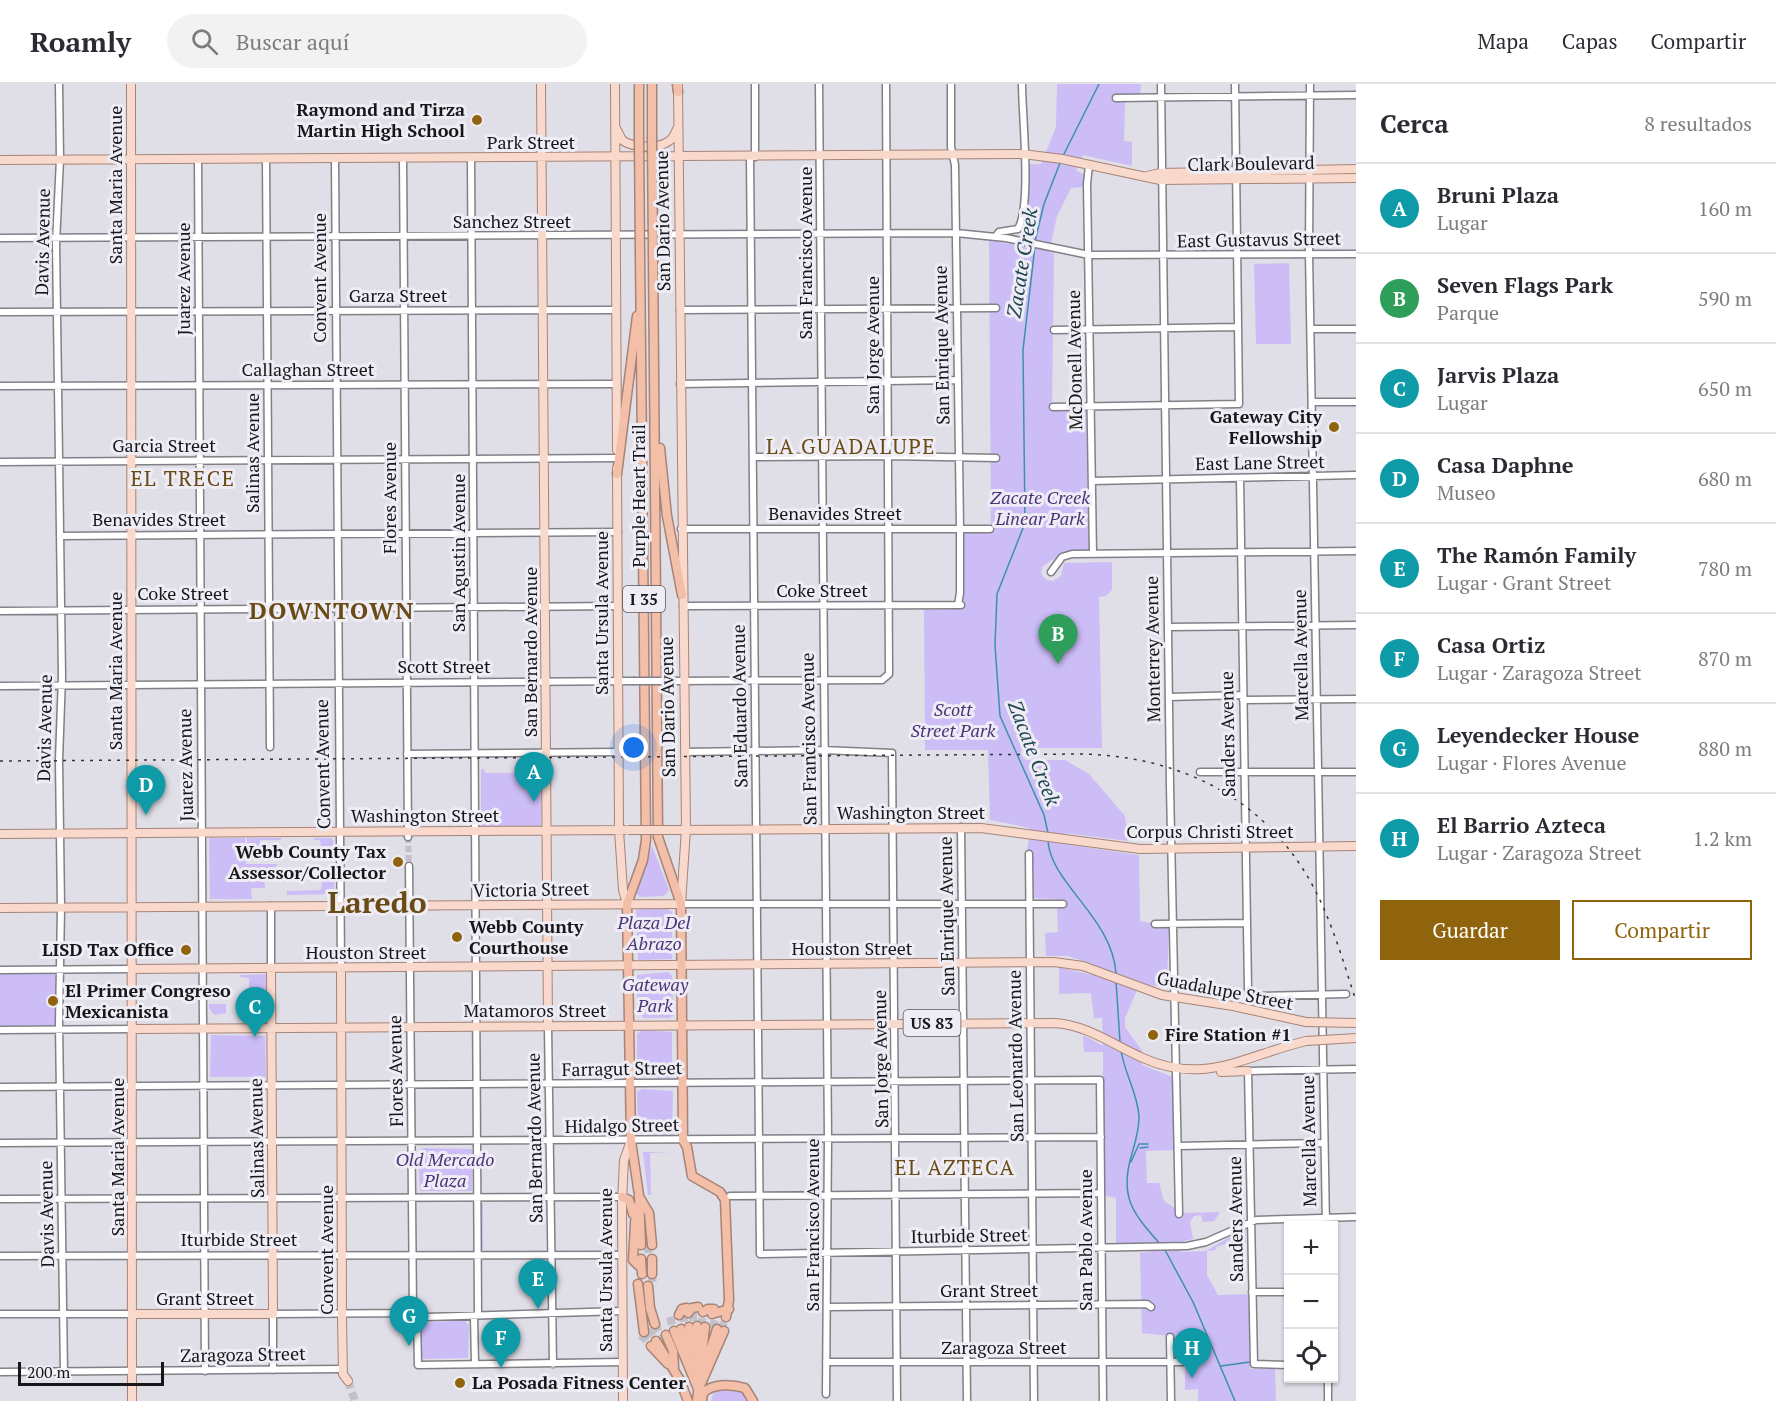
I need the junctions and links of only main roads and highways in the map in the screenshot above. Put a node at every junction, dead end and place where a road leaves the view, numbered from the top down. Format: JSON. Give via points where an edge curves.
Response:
{"nodes":[{"id":1,"x":131,"y":84,"type":"edge"},
{"id":2,"x":541,"y":84,"type":"edge"},
{"id":3,"x":615,"y":84,"type":"edge"},
{"id":4,"x":639,"y":84,"type":"edge"},
{"id":5,"x":651,"y":84,"type":"edge"},
{"id":6,"x":677,"y":87,"type":"edge"},
{"id":7,"x":678,"y":126,"type":"junction"},
{"id":8,"x":615,"y":127,"type":"junction"},
{"id":9,"x":615,"y":158,"type":"junction"},
{"id":10,"x":678,"y":158,"type":"junction"},
{"id":11,"x":131,"y":159,"type":"junction"},
{"id":12,"x":542,"y":159,"type":"junction"},
{"id":13,"x":1062,"y":159,"type":"joint"},
{"id":14,"x":0,"y":160,"type":"edge"},
{"id":15,"x":1356,"y":169,"type":"edge"},
{"id":16,"x":1235,"y":175,"type":"junction"},
{"id":17,"x":1356,"y":178,"type":"edge"},
{"id":18,"x":640,"y":292,"type":"junction"},
{"id":19,"x":654,"y":393,"type":"junction"},
{"id":20,"x":617,"y":474,"type":"junction"},
{"id":21,"x":682,"y":595,"type":"junction"},
{"id":22,"x":686,"y":829,"type":"junction"},
{"id":23,"x":619,"y":830,"type":"junction"},
{"id":24,"x":547,"y":831,"type":"junction"},
{"id":25,"x":131,"y":833,"type":"junction"},
{"id":26,"x":1030,"y":833,"type":"joint"},
{"id":27,"x":0,"y":834,"type":"edge"},
{"id":28,"x":1356,"y":846,"type":"edge"},
{"id":29,"x":547,"y":904,"type":"junction"},
{"id":30,"x":627,"y":904,"type":"junction"},
{"id":31,"x":681,"y":904,"type":"junction"},
{"id":32,"x":132,"y":907,"type":"junction"},
{"id":33,"x":0,"y":908,"type":"edge"},
{"id":34,"x":681,"y":965,"type":"junction"},
{"id":35,"x":628,"y":966,"type":"junction"},
{"id":36,"x":547,"y":967,"type":"junction"},
{"id":37,"x":271,"y":968,"type":"junction"},
{"id":38,"x":341,"y":968,"type":"junction"},
{"id":39,"x":132,"y":969,"type":"junction"},
{"id":40,"x":1092,"y":969,"type":"joint"},
{"id":41,"x":1356,"y":1023,"type":"edge"},
{"id":42,"x":629,"y":1026,"type":"junction"},
{"id":43,"x":681,"y":1026,"type":"junction"},
{"id":44,"x":548,"y":1027,"type":"junction"},
{"id":45,"x":271,"y":1028,"type":"junction"},
{"id":46,"x":341,"y":1028,"type":"junction"},
{"id":47,"x":133,"y":1029,"type":"junction"},
{"id":48,"x":1356,"y":1038,"type":"edge"},
{"id":49,"x":1198,"y":1071,"type":"junction"},
{"id":50,"x":1248,"y":1071,"type":"road end"},
{"id":51,"x":631,"y":1141,"type":"junction"},
{"id":52,"x":639,"y":1195,"type":"junction"},
{"id":53,"x":622,"y":1197,"type":"junction"},
{"id":54,"x":634,"y":1218,"type":"junction"},
{"id":55,"x":645,"y":1245,"type":"tunnel mouth"},
{"id":56,"x":644,"y":1266,"type":"tunnel mouth"},
{"id":57,"x":645,"y":1286,"type":"junction"},
{"id":58,"x":700,"y":1312,"type":"tunnel mouth"},
{"id":59,"x":134,"y":1314,"type":"junction"},
{"id":60,"x":273,"y":1314,"type":"joint"},
{"id":61,"x":650,"y":1328,"type":"junction"},
{"id":62,"x":688,"y":1331,"type":"junction"},
{"id":63,"x":674,"y":1367,"type":"junction"},
{"id":64,"x":345,"y":1375,"type":"tunnel mouth"},
{"id":65,"x":698,"y":1389,"type":"junction"},
{"id":66,"x":623,"y":1397,"type":"edge"},
{"id":67,"x":132,"y":1401,"type":"edge"},
{"id":68,"x":688,"y":1401,"type":"edge"},
{"id":69,"x":697,"y":1401,"type":"edge"},
{"id":70,"x":702,"y":1401,"type":"edge"},
{"id":71,"x":753,"y":1401,"type":"edge"}],
"edges":[{"from":1,"to":11,"type":"main road","name":"Santa Maria Avenue"},
{"from":2,"to":12,"type":"main road","name":"San Bernardo Avenue"},
{"from":3,"to":8,"type":"main road","name":"Santa Ursula Avenue"},
{"from":4,"to":18,"type":"highway","name":"Purple Heart Trail","number":"I 35","bridge":true},
{"from":5,"to":19,"type":"highway","name":"Purple Heart Trail","number":"I 35","bridge":true},
{"from":6,"to":7,"type":"main road","name":"San Dario Avenue"},
{"from":7,"to":8,"type":"main road","via":[[673,138],[663,144],[636,146],[622,140]]},
{"from":7,"to":10,"type":"main road","name":"San Dario Avenue"},
{"from":8,"to":9,"type":"main road","name":"Santa Ursula Avenue"},
{"from":9,"to":10,"type":"main road","name":"Park Street"},
{"from":9,"to":12,"type":"main road","name":"Park Street"},
{"from":9,"to":20,"type":"main road","name":"Santa Ursula Avenue"},
{"from":10,"to":13,"type":"main road","name":"Park Street","via":[[1023,154]]},
{"from":10,"to":21,"type":"main road","name":"San Dario Avenue"},
{"from":11,"to":12,"type":"main road","name":"Park Street"},
{"from":11,"to":14,"type":"main road","name":"Park Street"},
{"from":11,"to":25,"type":"main road","name":"Santa Maria Avenue"},
{"from":12,"to":24,"type":"main road","name":"San Bernardo Avenue"},
{"from":13,"to":16,"type":"main road","name":"Clark Boulevard","via":[[1146,176]]},
{"from":15,"to":16,"type":"main road","name":"Clark Boulevard"},
{"from":16,"to":17,"type":"main road","name":"Clark Boulevard"},
{"from":18,"to":20,"type":"highway"},
{"from":18,"to":30,"type":"highway","name":"Purple Heart Trail","number":"I 35","via":[[646,840]]},
{"from":19,"to":21,"type":"highway","via":[[667,516]]},
{"from":19,"to":31,"type":"highway","name":"Purple Heart Trail","number":"I 35","via":[[658,837]]},
{"from":20,"to":23,"type":"main road","name":"Santa Ursula Avenue"},
{"from":21,"to":22,"type":"main road","name":"San Dario Avenue"},
{"from":22,"to":23,"type":"main road","name":"Washington Street","bridge":true},
{"from":22,"to":26,"type":"main road","name":"Washington Street","via":[[961,827]]},
{"from":22,"to":31,"type":"main road","name":"San Dario Avenue"},
{"from":23,"to":24,"type":"main road","name":"Washington Street"},
{"from":23,"to":30,"type":"main road","name":"Santa Ursula Avenue"},
{"from":24,"to":25,"type":"main road","name":"Washington Street"},
{"from":24,"to":29,"type":"main road","name":"San Bernardo Avenue"},
{"from":25,"to":27,"type":"main road","name":"Washington Street"},
{"from":25,"to":32,"type":"main road","name":"Santa Maria Avenue"},
{"from":26,"to":28,"type":"main road","name":"Corpus Christi Street","via":[[1140,849]]},
{"from":29,"to":30,"type":"main road","name":"Victoria Street"},
{"from":29,"to":32,"type":"main road","name":"Victoria Street"},
{"from":29,"to":36,"type":"main road","name":"San Bernardo Avenue"},
{"from":30,"to":31,"type":"main road","name":"Victoria Street"},
{"from":30,"to":35,"type":"highway","name":"Santa Ursula Avenue"},
{"from":31,"to":34,"type":"highway","name":"San Dario Avenue"},
{"from":32,"to":33,"type":"main road","name":"Victoria Street"},
{"from":32,"to":39,"type":"main road","name":"Santa Maria Avenue"},
{"from":34,"to":35,"type":"main road","name":"Houston Street"},
{"from":34,"to":40,"type":"main road","name":"Houston Street","via":[[1030,962],[1067,963]]},
{"from":34,"to":43,"type":"highway","name":"San Dario Avenue"},
{"from":35,"to":36,"type":"main road","name":"Houston Street"},
{"from":35,"to":42,"type":"highway","name":"Santa Ursula Avenue"},
{"from":36,"to":38,"type":"main road","name":"Houston Street"},
{"from":36,"to":44,"type":"main road","name":"San Bernardo Avenue"},
{"from":37,"to":38,"type":"main road","name":"Houston Street"},
{"from":37,"to":39,"type":"main road","name":"Houston Street"},
{"from":37,"to":45,"type":"main road","name":"Salinas Avenue"},
{"from":38,"to":46,"type":"main road","name":"Convent Avenue"},
{"from":39,"to":47,"type":"main road","name":"Santa Maria Avenue"},
{"from":40,"to":41,"type":"main road","name":"Guadalupe Street","bridge":true,"via":[[1173,997],[1306,1022]]},
{"from":42,"to":43,"type":"main road","name":"Matamoros Street","number":"US 83"},
{"from":42,"to":44,"type":"main road","name":"Matamoros Street"},
{"from":42,"to":51,"type":"highway","name":"Santa Ursula Avenue"},
{"from":43,"to":49,"type":"main road","name":"Matamoros Street","number":"US 83","via":[[963,1022],[1070,1025],[1142,1058],[1176,1069]]},
{"from":43,"to":58,"type":"highway","name":"San Dario Avenue","via":[[685,1144],[692,1176],[720,1192],[725,1200]]},
{"from":44,"to":46,"type":"main road","name":"Matamoros Street"},
{"from":45,"to":46,"type":"main road","name":"Matamoros Street"},
{"from":45,"to":47,"type":"main road","name":"Matamoros Street"},
{"from":45,"to":60,"type":"main road","name":"Salinas Avenue"},
{"from":46,"to":64,"type":"main road","name":"Convent Avenue"},
{"from":47,"to":59,"type":"main road","name":"Santa Maria Avenue"},
{"from":48,"to":49,"type":"main road","number":"US 83","bridge":true,"via":[[1306,1041],[1272,1049],[1227,1067]]},
{"from":49,"to":50,"type":"main road"},
{"from":51,"to":52,"type":"highway","name":"Santa Ursula Avenue"},
{"from":51,"to":53,"type":"main road","name":"Santa Ursula Avenue","via":[[624,1160]]},
{"from":52,"to":54,"type":"highway"},
{"from":52,"to":55,"type":"highway"},
{"from":53,"to":54,"type":"highway","via":[[629,1200]]},
{"from":53,"to":66,"type":"main road","name":"Santa Ursula Avenue"},
{"from":54,"to":56,"type":"highway","via":[[633,1258]]},
{"from":57,"to":61,"type":"highway","via":[[643,1312]]},
{"from":57,"to":61,"type":"highway","via":[[654,1308]]},
{"from":57,"to":61,"type":"highway","via":[[640,1313]]},
{"from":59,"to":60,"type":"main road","name":"Grant Street"},
{"from":59,"to":67,"type":"main road","name":"Santa Maria Avenue"},
{"from":62,"to":63,"type":"highway"},
{"from":62,"to":63,"type":"highway"},
{"from":62,"to":65,"type":"highway"},
{"from":62,"to":65,"type":"highway"},
{"from":62,"to":65,"type":"highway"},
{"from":62,"to":65,"type":"highway"},
{"from":63,"to":68,"type":"highway"},
{"from":65,"to":69,"type":"highway"},
{"from":70,"to":71,"type":"highway","via":[[706,1390],[723,1386],[745,1388]]}]}
